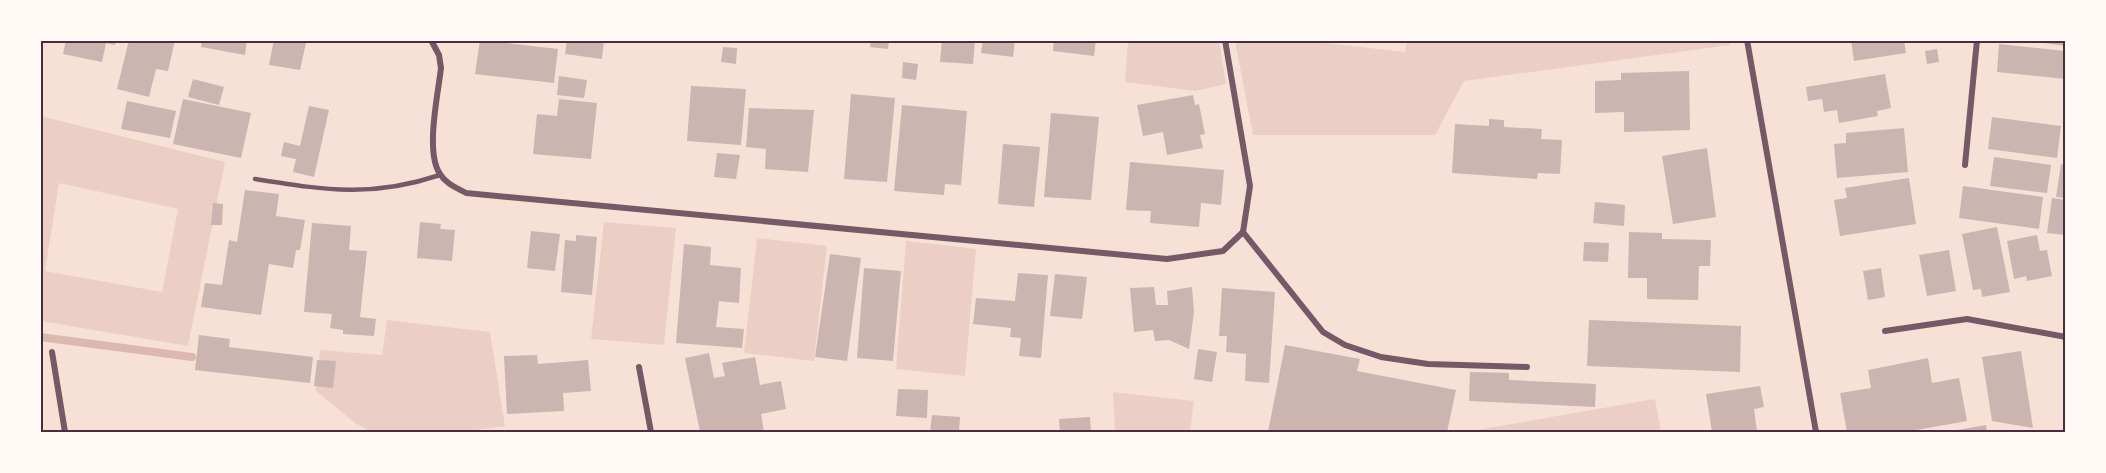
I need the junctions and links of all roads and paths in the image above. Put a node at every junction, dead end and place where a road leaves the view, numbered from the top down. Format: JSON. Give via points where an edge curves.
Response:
{"nodes":[{"id":1,"x":431,"y":40,"type":"edge"},
{"id":2,"x":1225,"y":40,"type":"edge"},
{"id":3,"x":1747,"y":40,"type":"edge"},
{"id":4,"x":1977,"y":40,"type":"edge"},
{"id":5,"x":1965,"y":165,"type":"dead end"},
{"id":6,"x":440,"y":175,"type":"junction"},
{"id":7,"x":255,"y":179,"type":"dead end"},
{"id":8,"x":1243,"y":232,"type":"junction"},
{"id":9,"x":1885,"y":330,"type":"dead end"},
{"id":10,"x":2066,"y":337,"type":"edge"},
{"id":11,"x":52,"y":352,"type":"dead end"},
{"id":12,"x":639,"y":367,"type":"dead end"},
{"id":13,"x":1527,"y":367,"type":"dead end"},
{"id":14,"x":65,"y":432,"type":"edge"},
{"id":15,"x":651,"y":432,"type":"edge"},
{"id":16,"x":1816,"y":432,"type":"edge"}],
"edges":[{"from":1,"to":6,"type":"street","via":[[441,68],[432,157]]},
{"from":2,"to":8,"type":"street","via":[[1250,186]]},
{"from":3,"to":16,"type":"street"},
{"from":4,"to":5,"type":"street"},
{"from":6,"to":7,"type":"lane","via":[[408,185],[361,191]]},
{"from":6,"to":8,"type":"street","via":[[466,193],[1167,259],[1223,251]]},
{"from":8,"to":13,"type":"street","via":[[1323,332],[1345,345],[1381,357],[1428,364]]},
{"from":9,"to":10,"type":"street","via":[[1966,319]]},
{"from":11,"to":14,"type":"street"},
{"from":12,"to":15,"type":"street"}]}
